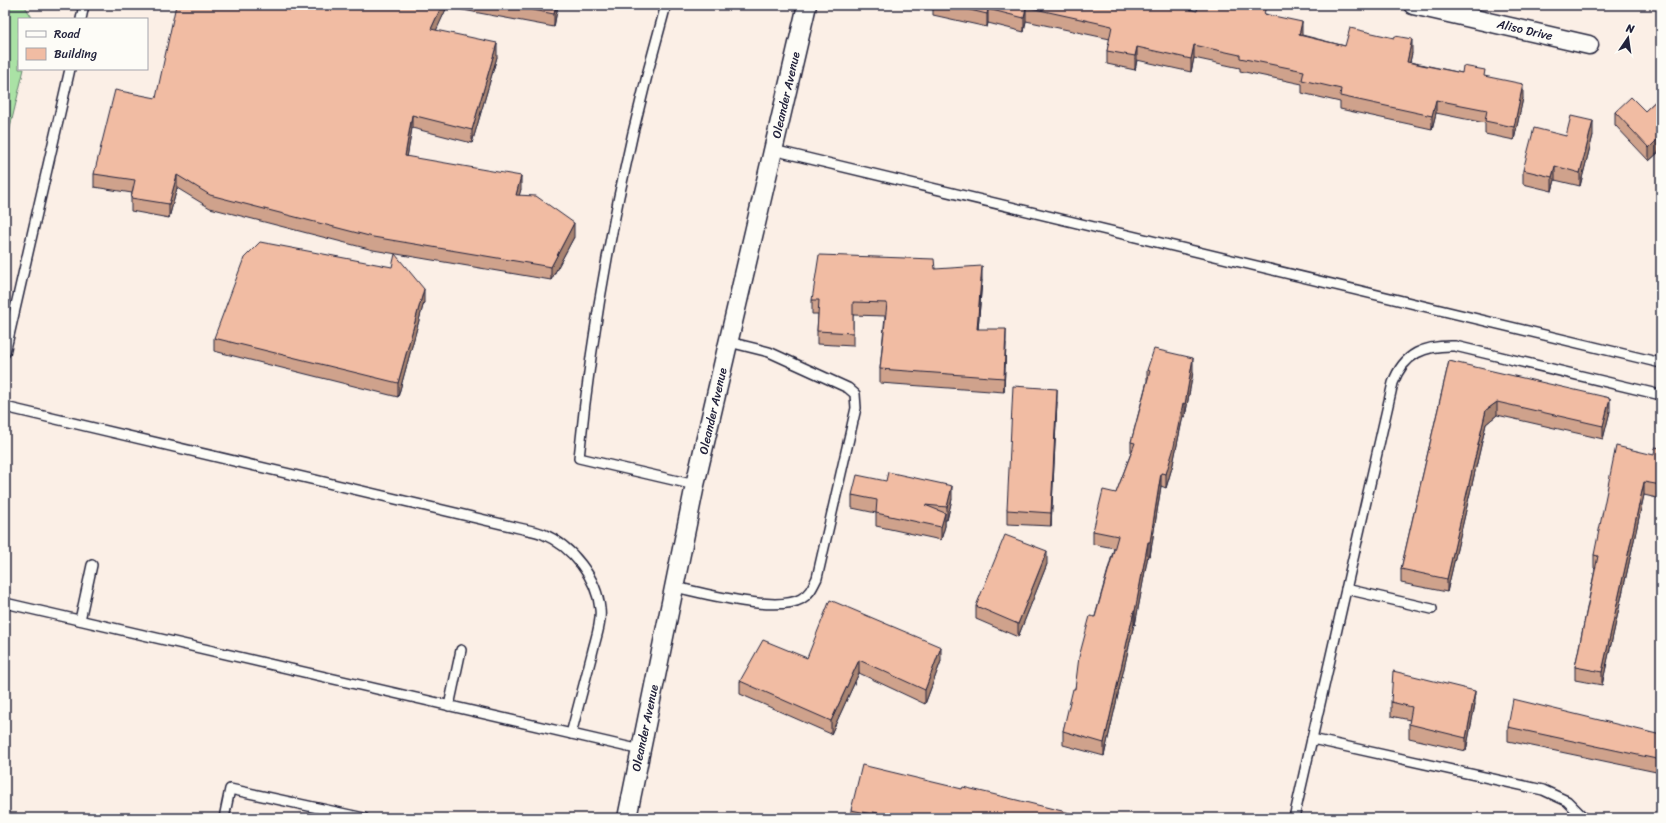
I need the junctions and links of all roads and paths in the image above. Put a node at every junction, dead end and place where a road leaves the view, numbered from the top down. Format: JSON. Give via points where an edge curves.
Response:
{"nodes":[{"id":1,"x":84,"y":5,"type":"edge"},
{"id":2,"x":666,"y":5,"type":"edge"},
{"id":3,"x":807,"y":5,"type":"edge"},
{"id":4,"x":1413,"y":5,"type":"edge"},
{"id":5,"x":81,"y":18,"type":"edge"},
{"id":6,"x":1589,"y":45,"type":"dead end"},
{"id":7,"x":70,"y":70,"type":"edge"},
{"id":8,"x":773,"y":150,"type":"junction"},
{"id":9,"x":729,"y":342,"type":"junction"},
{"id":10,"x":5,"y":353,"type":"edge"},
{"id":11,"x":1661,"y":363,"type":"edge"},
{"id":12,"x":1661,"y":395,"type":"edge"},
{"id":13,"x":5,"y":407,"type":"edge"},
{"id":14,"x":696,"y":485,"type":"junction"},
{"id":15,"x":92,"y":565,"type":"dead end"},
{"id":16,"x":674,"y":586,"type":"junction"},
{"id":17,"x":1346,"y":589,"type":"junction"},
{"id":18,"x":5,"y":603,"type":"edge"},
{"id":19,"x":1432,"y":608,"type":"dead end"},
{"id":20,"x":80,"y":620,"type":"junction"},
{"id":21,"x":461,"y":650,"type":"dead end"},
{"id":22,"x":449,"y":706,"type":"junction"},
{"id":23,"x":571,"y":734,"type":"junction"},
{"id":24,"x":1312,"y":739,"type":"junction"},
{"id":25,"x":641,"y":750,"type":"junction"},
{"id":26,"x":224,"y":818,"type":"edge"},
{"id":27,"x":364,"y":818,"type":"edge"},
{"id":28,"x":627,"y":818,"type":"edge"},
{"id":29,"x":1294,"y":818,"type":"edge"},
{"id":30,"x":1584,"y":818,"type":"edge"}],
"edges":[{"from":1,"to":5,"type":"lane"},
{"from":2,"to":14,"type":"lane","via":[[647,72],[610,239],[579,458]]},
{"from":3,"to":8,"type":"street","name":"Oleander Avenue"},
{"from":4,"to":6,"type":"street","name":"Aliso Drive"},
{"from":7,"to":10,"type":"lane"},
{"from":8,"to":9,"type":"street","name":"Oleander Avenue"},
{"from":8,"to":11,"type":"lane"},
{"from":9,"to":14,"type":"street","name":"Oleander Avenue"},
{"from":9,"to":16,"type":"lane","via":[[769,352],[848,388],[855,394],[856,408],[817,578],[811,591],[803,599],[794,603],[733,600]]},
{"from":12,"to":17,"type":"lane","via":[[1455,346],[1428,348],[1414,354],[1404,362],[1393,383]]},
{"from":13,"to":23,"type":"lane","via":[[527,530],[558,542],[589,575],[600,610],[598,631]]},
{"from":14,"to":16,"type":"street","name":"Oleander Avenue"},
{"from":15,"to":20,"type":"lane"},
{"from":16,"to":25,"type":"street","name":"Oleander Avenue"},
{"from":17,"to":19,"type":"lane"},
{"from":17,"to":24,"type":"lane"},
{"from":18,"to":20,"type":"lane"},
{"from":20,"to":22,"type":"lane"},
{"from":21,"to":22,"type":"lane"},
{"from":22,"to":23,"type":"lane"},
{"from":23,"to":25,"type":"lane"},
{"from":24,"to":29,"type":"lane"},
{"from":24,"to":30,"type":"lane","via":[[1537,788],[1567,801]]},
{"from":25,"to":28,"type":"street","name":"Oleander Avenue"},
{"from":26,"to":27,"type":"lane","via":[[230,789]]}]}
